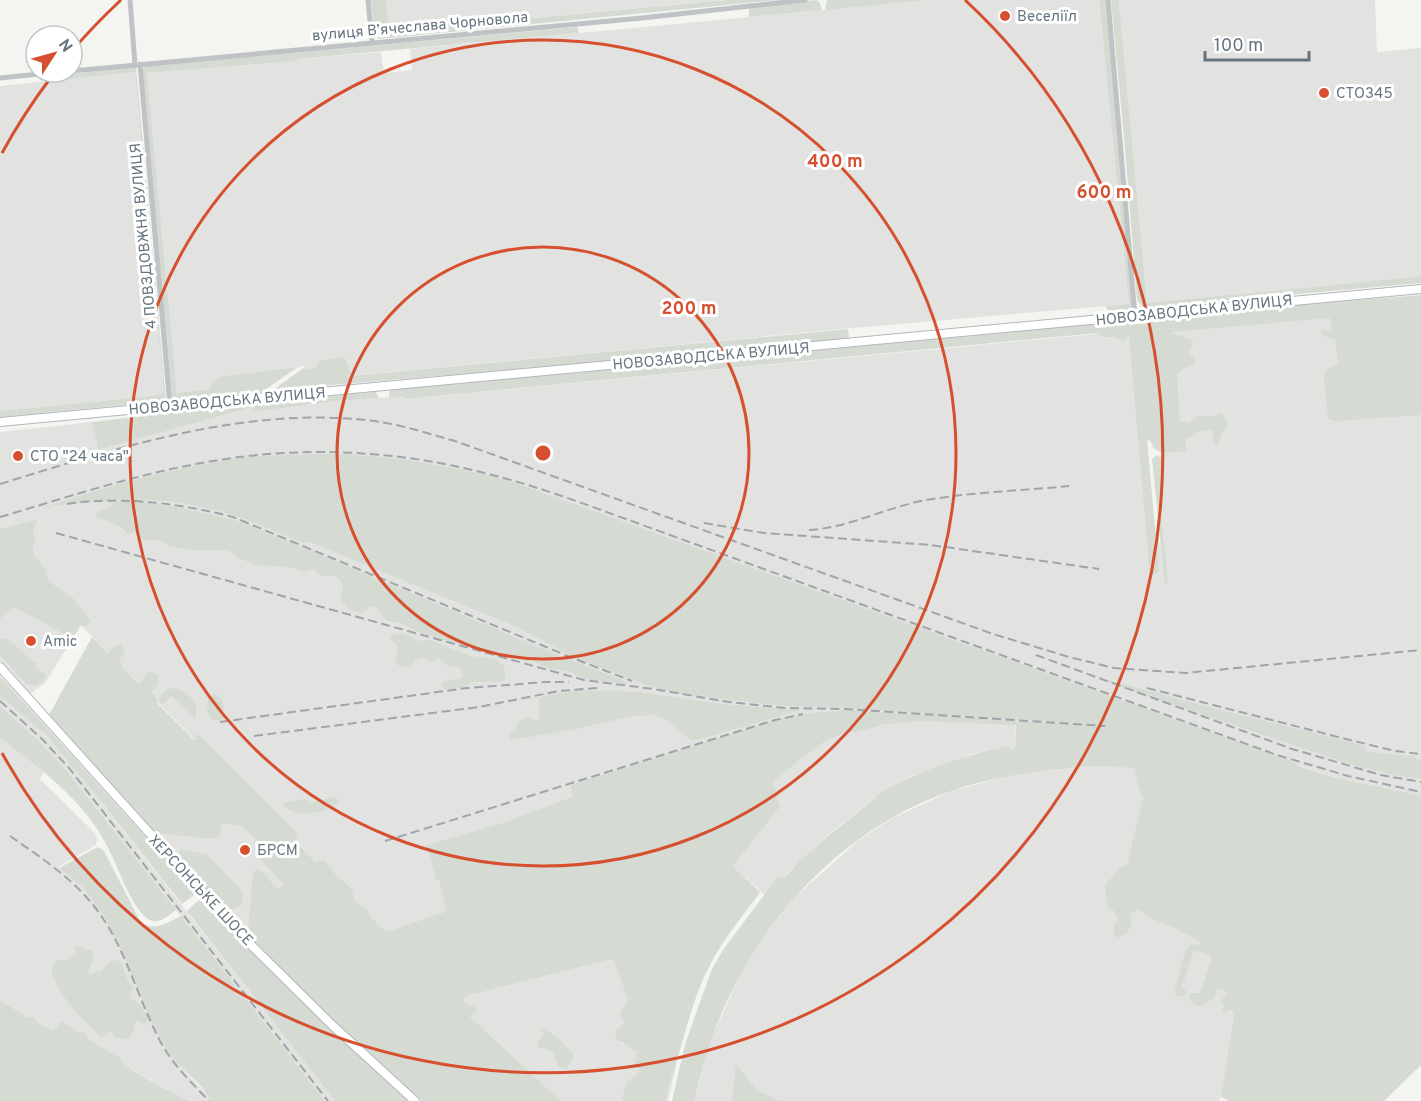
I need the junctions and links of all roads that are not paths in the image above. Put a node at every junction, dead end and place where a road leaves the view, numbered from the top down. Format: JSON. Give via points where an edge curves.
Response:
{"nodes":[{"id":1,"x":130,"y":0,"type":"edge"},
{"id":2,"x":368,"y":0,"type":"edge"},
{"id":3,"x":805,"y":0,"type":"edge"},
{"id":4,"x":1108,"y":0,"type":"edge"},
{"id":5,"x":372,"y":42,"type":"junction"},
{"id":6,"x":138,"y":64,"type":"junction"},
{"id":7,"x":84,"y":69,"type":"edge"},
{"id":8,"x":24,"y":76,"type":"edge"},
{"id":9,"x":0,"y":78,"type":"edge"},
{"id":10,"x":1421,"y":289,"type":"edge"},
{"id":11,"x":1136,"y":317,"type":"junction"},
{"id":12,"x":170,"y":406,"type":"junction"},
{"id":13,"x":0,"y":422,"type":"edge"},
{"id":14,"x":0,"y":667,"type":"edge"},
{"id":15,"x":415,"y":1101,"type":"edge"}],
"edges":[{"from":1,"to":6,"type":"street","name":"4 ПОВЗДОВЖНЯ ВУЛИЦЯ"},
{"from":2,"to":5,"type":"street"},
{"from":3,"to":5,"type":"street","name":"вулиця Вʼячеслава Чорновола"},
{"from":4,"to":11,"type":"street"},
{"from":5,"to":6,"type":"street","name":"вулиця Вʼячеслава Чорновола"},
{"from":6,"to":7,"type":"street","name":"вулиця Вʼячеслава Чорновола"},
{"from":6,"to":12,"type":"street","name":"4 ПОВЗДОВЖНЯ ВУЛИЦЯ"},
{"from":8,"to":9,"type":"street"},
{"from":10,"to":11,"type":"street","name":"НОВОЗАВОДСЬКА ВУЛИЦЯ"},
{"from":11,"to":12,"type":"street","name":"НОВОЗАВОДСЬКА ВУЛИЦЯ"},
{"from":12,"to":13,"type":"street","name":"НОВОЗАВОДСЬКА ВУЛИЦЯ"},
{"from":14,"to":15,"type":"street","name":"ХЕРСОНСЬКЕ ШОСЕ","via":[[244,938]]}]}
